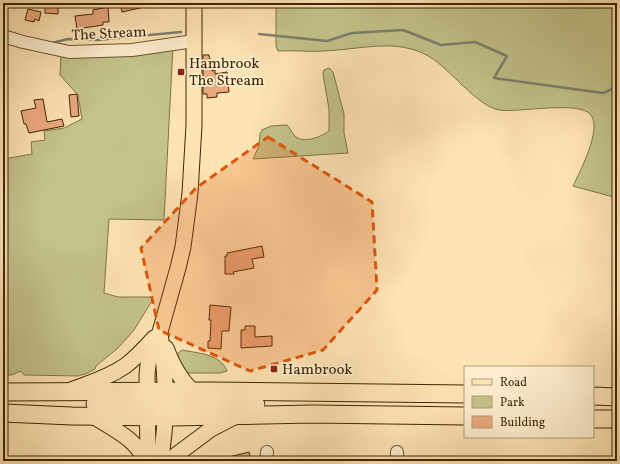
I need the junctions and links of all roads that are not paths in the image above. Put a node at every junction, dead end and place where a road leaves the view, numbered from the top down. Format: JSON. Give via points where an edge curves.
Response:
{"nodes":[{"id":1,"x":194,"y":3,"type":"edge"},
{"id":2,"x":3,"y":36,"type":"edge"},
{"id":3,"x":194,"y":41,"type":"junction"},
{"id":4,"x":160,"y":332,"type":"junction"},
{"id":5,"x":5,"y":392,"type":"edge"},
{"id":6,"x":64,"y":392,"type":"junction"},
{"id":7,"x":193,"y":392,"type":"junction"},
{"id":8,"x":464,"y":394,"type":"edge"},
{"id":9,"x":594,"y":396,"type":"edge"},
{"id":10,"x":617,"y":397,"type":"edge"},
{"id":11,"x":147,"y":404,"type":"junction"},
{"id":12,"x":164,"y":404,"type":"junction"},
{"id":13,"x":3,"y":413,"type":"edge"},
{"id":14,"x":311,"y":414,"type":"junction"},
{"id":15,"x":93,"y":416,"type":"junction"},
{"id":16,"x":236,"y":416,"type":"junction"},
{"id":17,"x":464,"y":416,"type":"edge"},
{"id":18,"x":594,"y":419,"type":"edge"},
{"id":19,"x":617,"y":419,"type":"edge"},
{"id":20,"x":146,"y":461,"type":"edge"},
{"id":21,"x":160,"y":461,"type":"edge"},
{"id":22,"x":168,"y":461,"type":"edge"}],
"edges":[{"from":1,"to":3,"type":"main road"},
{"from":2,"to":3,"type":"street","name":"The Stream","via":[[75,52],[132,50]]},
{"from":3,"to":4,"type":"main road","via":[[194,125],[190,192],[183,247]]},
{"from":4,"to":6,"type":"main road","via":[[134,359],[120,369],[100,380]]},
{"from":4,"to":7,"type":"main road","via":[[174,368]]},
{"from":4,"to":11,"type":"main road","via":[[149,357]]},
{"from":4,"to":12,"type":"main road"},
{"from":5,"to":6,"type":"highway"},
{"from":5,"to":11,"type":"highway","via":[[64,404]]},
{"from":6,"to":11,"type":"highway"},
{"from":7,"to":8,"type":"highway"},
{"from":7,"to":12,"type":"highway"},
{"from":9,"to":10,"type":"highway"},
{"from":11,"to":12,"type":"highway"},
{"from":11,"to":12,"type":"highway"},
{"from":11,"to":15,"type":"highway"},
{"from":11,"to":20,"type":"main road"},
{"from":12,"to":14,"type":"highway","via":[[264,405]]},
{"from":12,"to":16,"type":"highway"},
{"from":12,"to":21,"type":"main road","via":[[164,434]]},
{"from":13,"to":15,"type":"highway"},
{"from":14,"to":16,"type":"highway"},
{"from":14,"to":17,"type":"highway"},
{"from":15,"to":20,"type":"main road","via":[[134,444]]},
{"from":16,"to":22,"type":"main road","via":[[211,429]]},
{"from":18,"to":19,"type":"highway"}]}
